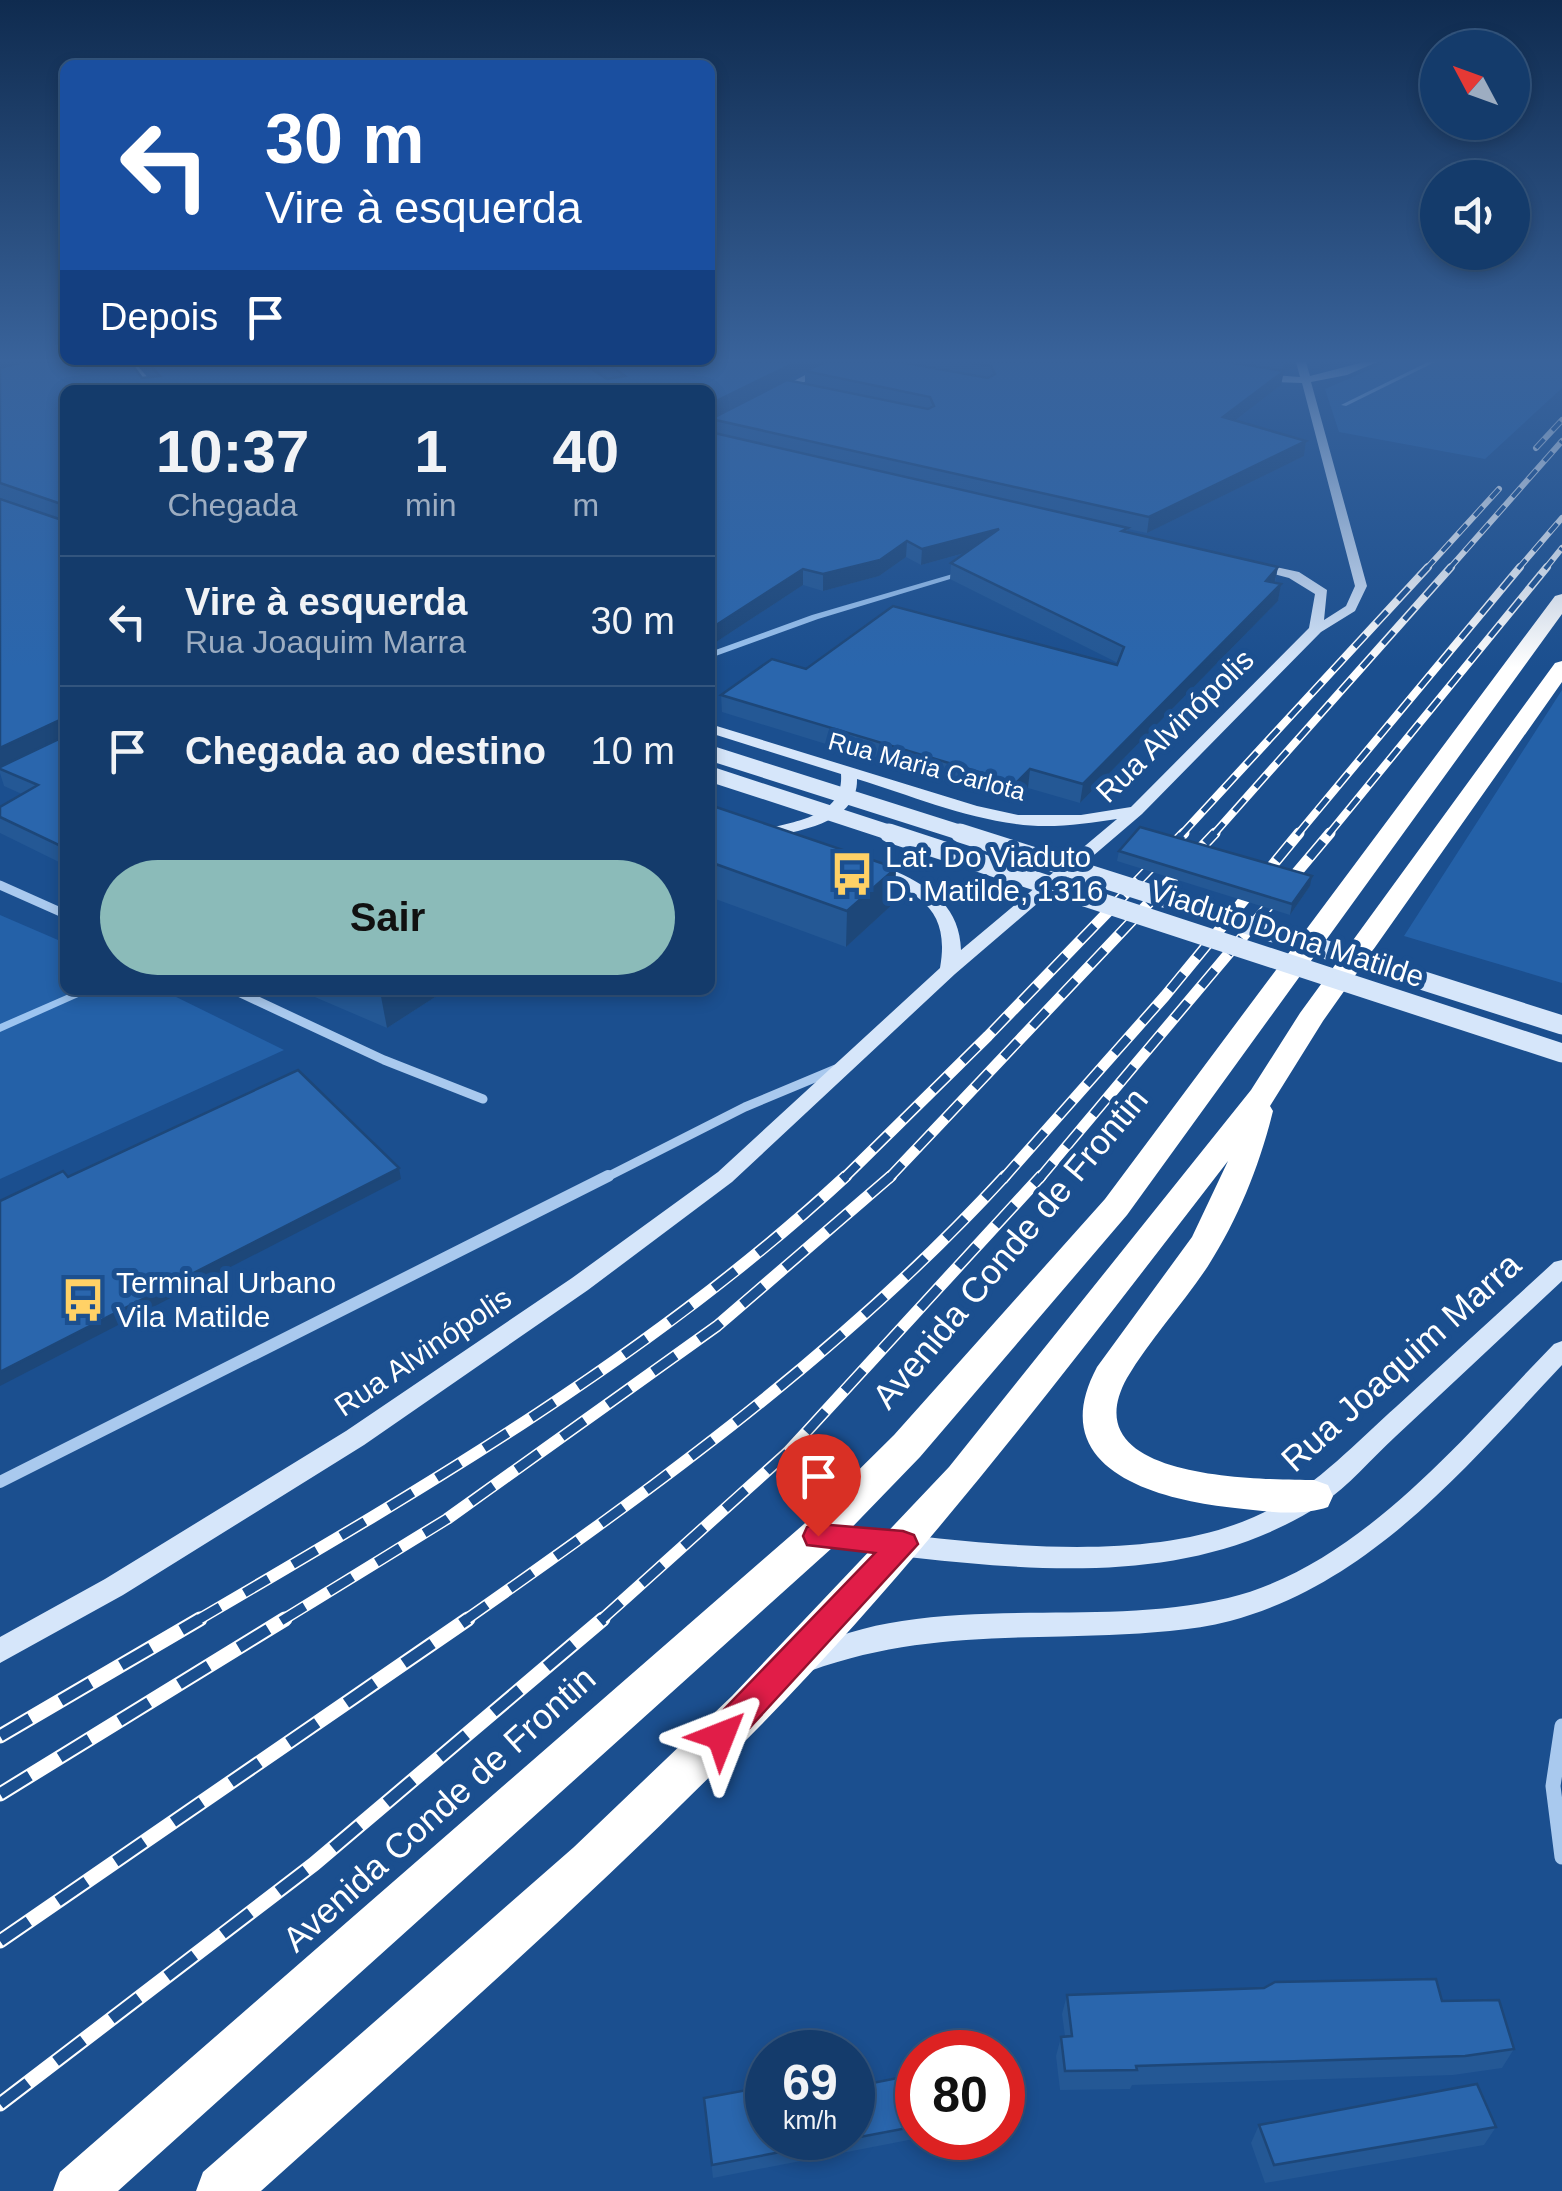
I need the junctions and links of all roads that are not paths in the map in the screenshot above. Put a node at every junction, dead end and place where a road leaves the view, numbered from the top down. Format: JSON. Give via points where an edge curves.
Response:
{"nodes":[{"id":1,"x":1327,"y":464,"type":"edge"},
{"id":2,"x":1241,"y":562,"type":"edge"},
{"id":3,"x":1562,"y":600,"type":"edge"},
{"id":4,"x":1316,"y":630,"type":"junction"},
{"id":5,"x":1562,"y":667,"type":"edge"},
{"id":6,"x":715,"y":730,"type":"edge"},
{"id":7,"x":715,"y":755,"type":"edge"},
{"id":8,"x":850,"y":772,"type":"junction"},
{"id":9,"x":715,"y":776,"type":"edge"},
{"id":10,"x":1136,"y":811,"type":"junction"},
{"id":11,"x":812,"y":844,"type":"edge"},
{"id":12,"x":860,"y":862,"type":"edge"},
{"id":13,"x":0,"y":885,"type":"edge"},
{"id":14,"x":60,"y":912,"type":"edge"},
{"id":15,"x":949,"y":970,"type":"junction"},
{"id":16,"x":245,"y":995,"type":"edge"},
{"id":17,"x":1562,"y":1025,"type":"edge"},
{"id":18,"x":1562,"y":1053,"type":"edge"},
{"id":19,"x":850,"y":1063,"type":"junction"},
{"id":20,"x":1262,"y":1096,"type":"junction"},
{"id":21,"x":483,"y":1099,"type":"dead end"},
{"id":22,"x":1562,"y":1268,"type":"edge"},
{"id":23,"x":1562,"y":1350,"type":"edge"},
{"id":24,"x":0,"y":1482,"type":"edge"},
{"id":25,"x":1314,"y":1496,"type":"junction"},
{"id":26,"x":818,"y":1536,"type":"junction"},
{"id":27,"x":903,"y":1544,"type":"junction"},
{"id":28,"x":0,"y":1651,"type":"edge"},
{"id":29,"x":786,"y":1670,"type":"junction"},
{"id":30,"x":1562,"y":1726,"type":"edge"},
{"id":31,"x":1562,"y":1857,"type":"edge"},
{"id":32,"x":79,"y":2191,"type":"edge"},
{"id":33,"x":222,"y":2191,"type":"edge"}],
"edges":[{"from":1,"to":4,"type":"street","name":"Rua Alvinópolis","via":[[1361,586],[1345,616]]},
{"from":2,"to":4,"type":"street","via":[[1294,575],[1322,594]]},
{"from":3,"to":26,"type":"highway","name":"Avenida Conde de Frontin","via":[[1116,1207],[907,1446]]},
{"from":4,"to":10,"type":"street","name":"Rua Alvinópolis"},
{"from":5,"to":20,"type":"highway"},
{"from":6,"to":8,"type":"street","name":"Rua Maria Carlota"},
{"from":7,"to":17,"type":"street","name":"Viaduto Dona Matilde","bridge":true},
{"from":8,"to":10,"type":"street","name":"Rua Maria Carlota","via":[[1018,820]]},
{"from":8,"to":11,"type":"street","via":[[850,790],[837,808],[811,823],[768,828]]},
{"from":9,"to":18,"type":"street","name":"Viaduto Dona Matilde","bridge":true},
{"from":10,"to":15,"type":"street","name":"Rua Alvinópolis"},
{"from":12,"to":15,"type":"street","via":[[910,883],[944,911],[954,939]]},
{"from":13,"to":14,"type":"street"},
{"from":15,"to":19,"type":"street","name":"Rua Alvinópolis"},
{"from":16,"to":21,"type":"street"},
{"from":19,"to":24,"type":"street","name":"Rua Alvinópolis","via":[[745,1108]]},
{"from":19,"to":28,"type":"street","name":"Rua Alvinópolis","via":[[725,1177],[580,1284],[355,1438]]},
{"from":20,"to":25,"type":"highway","via":[[1242,1172],[1213,1230],[1108,1380],[1100,1411],[1110,1444],[1137,1470],[1180,1488]]},
{"from":20,"to":27,"type":"highway"},
{"from":22,"to":25,"type":"street","name":"Rua Joaquim Marra"},
{"from":23,"to":29,"type":"street","via":[[1419,1495],[1306,1579],[1234,1608],[1173,1620],[868,1638]]},
{"from":25,"to":27,"type":"street","name":"Rua Joaquim Marra","via":[[1248,1530],[1192,1546],[1108,1556],[1021,1556]]},
{"from":26,"to":27,"type":"street","name":"Rua Joaquim Marra"},
{"from":26,"to":32,"type":"highway","name":"Avenida Conde de Frontin"},
{"from":27,"to":29,"type":"highway"},
{"from":29,"to":33,"type":"highway","via":[[590,1863]]},
{"from":30,"to":31,"type":"street","via":[[1553,1786]]}]}
